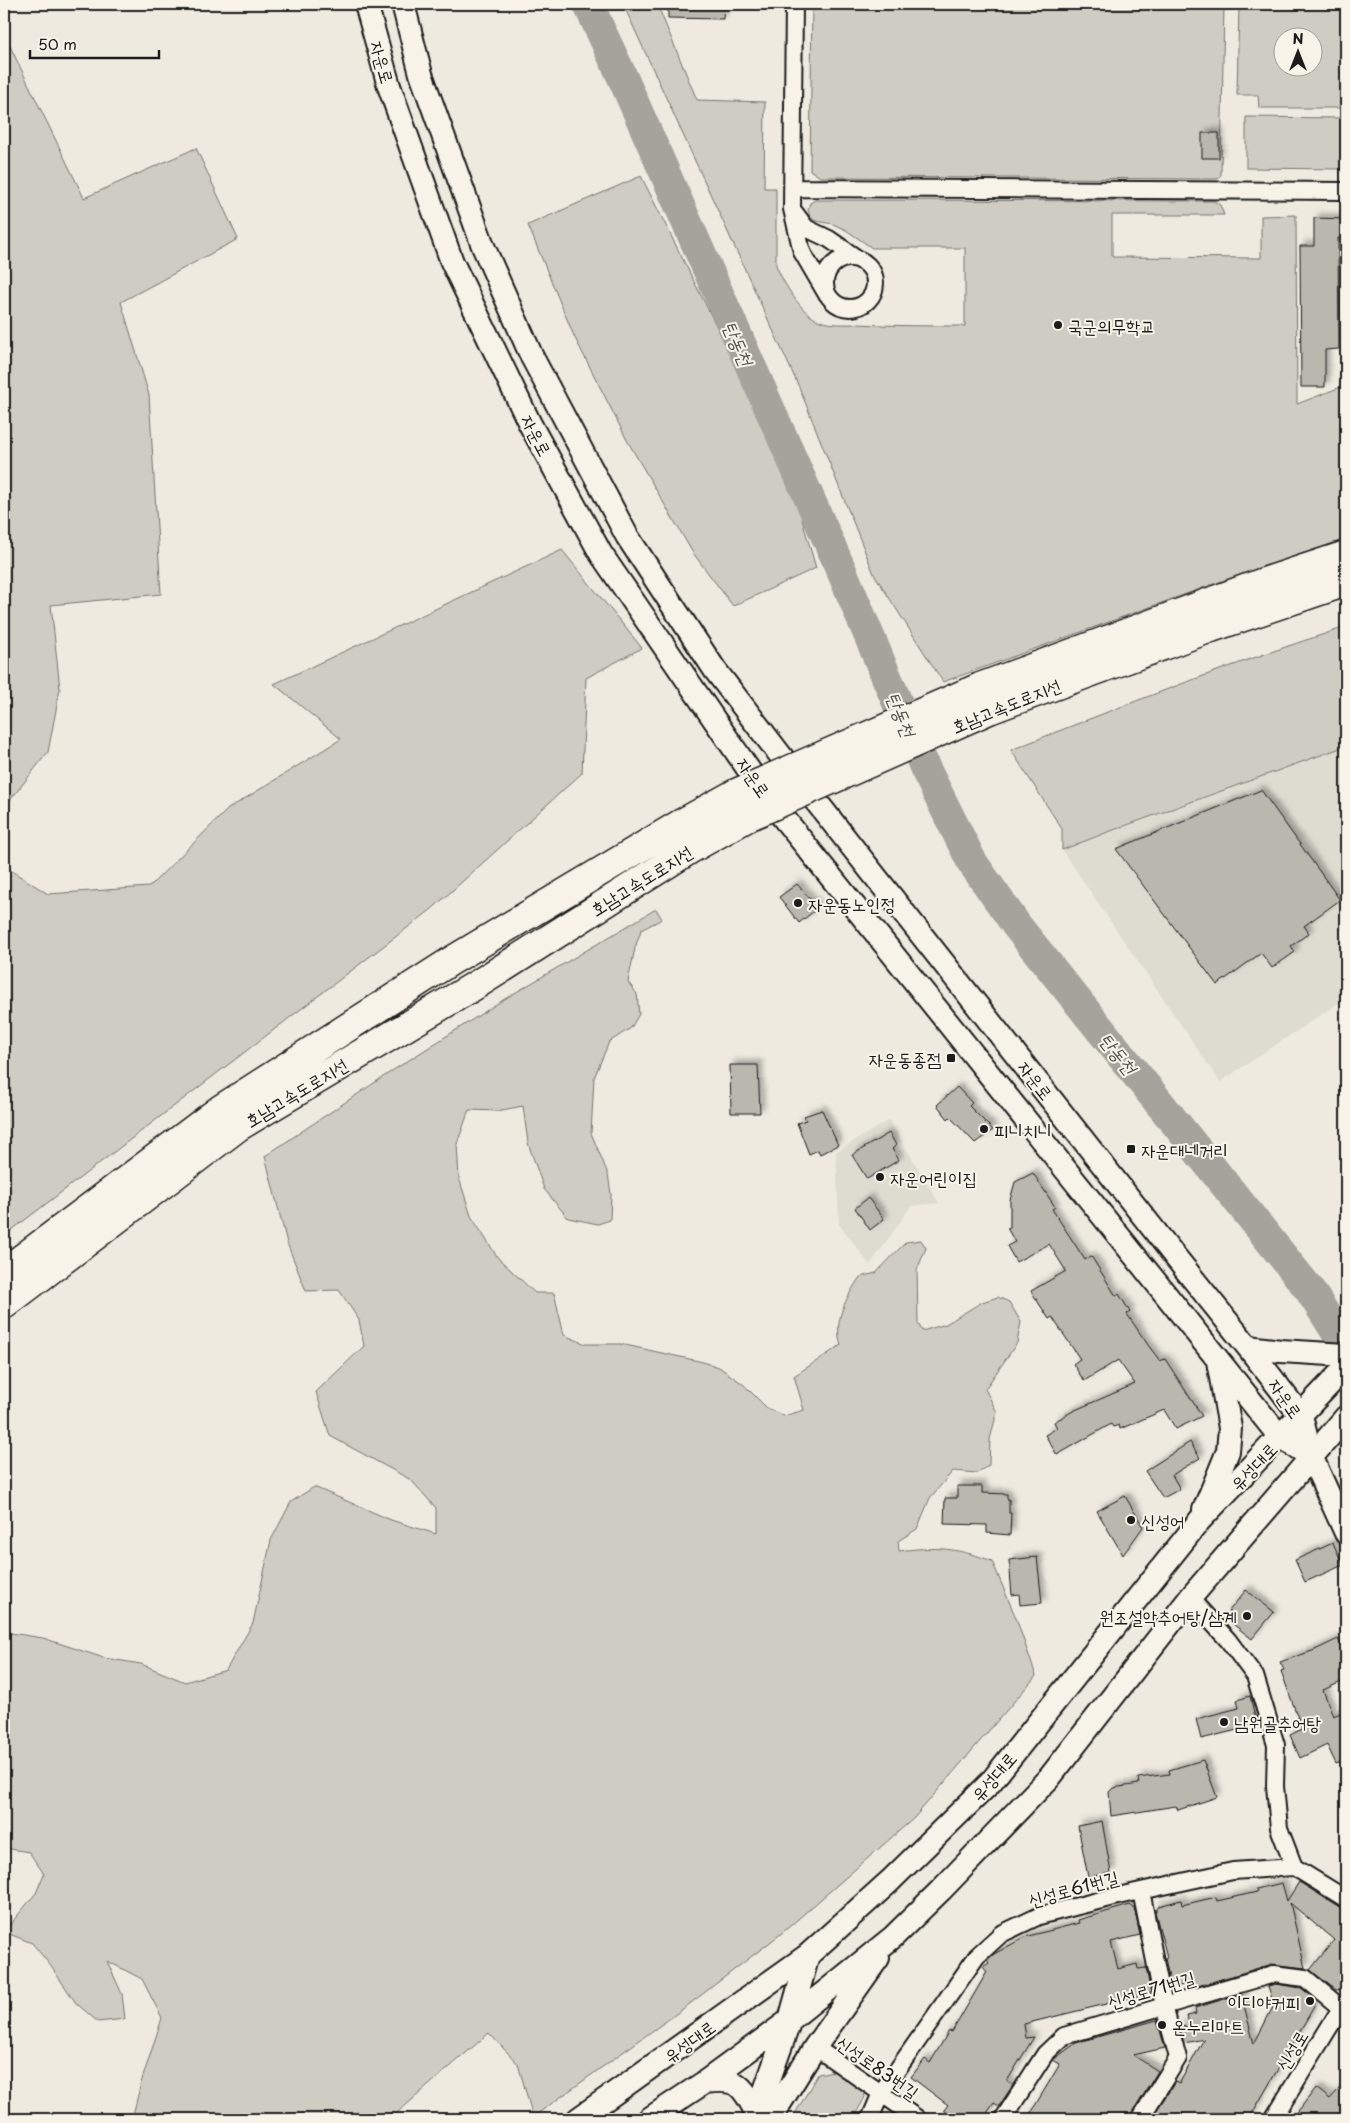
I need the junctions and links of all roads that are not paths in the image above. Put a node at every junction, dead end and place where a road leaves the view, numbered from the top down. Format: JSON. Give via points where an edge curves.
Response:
{"nodes":[{"id":1,"x":366,"y":4,"type":"edge"},
{"id":2,"x":403,"y":4,"type":"edge"},
{"id":3,"x":794,"y":4,"type":"edge"},
{"id":4,"x":793,"y":188,"type":"junction"},
{"id":5,"x":1346,"y":191,"type":"edge"},
{"id":6,"x":792,"y":209,"type":"junction"},
{"id":7,"x":863,"y":262,"type":"junction"},
{"id":8,"x":826,"y":293,"type":"junction"},
{"id":9,"x":1346,"y":555,"type":"edge"},
{"id":10,"x":1346,"y":582,"type":"edge"},
{"id":11,"x":984,"y":698,"type":"junction"},
{"id":12,"x":743,"y":805,"type":"junction"},
{"id":13,"x":4,"y":1272,"type":"edge"},
{"id":14,"x":4,"y":1305,"type":"edge"},
{"id":15,"x":1248,"y":1347,"type":"junction"},
{"id":16,"x":1346,"y":1355,"type":"edge"},
{"id":17,"x":1217,"y":1358,"type":"junction"},
{"id":18,"x":1346,"y":1367,"type":"edge"},
{"id":19,"x":1301,"y":1416,"type":"junction"},
{"id":20,"x":1341,"y":1422,"type":"edge"},
{"id":21,"x":1280,"y":1437,"type":"junction"},
{"id":22,"x":1311,"y":1456,"type":"junction"},
{"id":23,"x":1200,"y":1520,"type":"junction"},
{"id":24,"x":1346,"y":1533,"type":"edge"},
{"id":25,"x":1190,"y":1598,"type":"junction"},
{"id":26,"x":1294,"y":1867,"type":"junction"},
{"id":27,"x":1141,"y":1891,"type":"junction"},
{"id":28,"x":1346,"y":1899,"type":"edge"},
{"id":29,"x":893,"y":1936,"type":"junction"},
{"id":30,"x":808,"y":1954,"type":"junction"},
{"id":31,"x":809,"y":2003,"type":"junction"},
{"id":32,"x":1164,"y":2006,"type":"junction"},
{"id":33,"x":1344,"y":2011,"type":"edge"},
{"id":34,"x":790,"y":2020,"type":"junction"},
{"id":35,"x":815,"y":2047,"type":"junction"},
{"id":36,"x":705,"y":2082,"type":"junction"},
{"id":37,"x":881,"y":2093,"type":"junction"},
{"id":38,"x":760,"y":2116,"type":"edge"},
{"id":39,"x":578,"y":2119,"type":"edge"},
{"id":40,"x":649,"y":2119,"type":"edge"},
{"id":41,"x":870,"y":2119,"type":"edge"},
{"id":42,"x":918,"y":2119,"type":"edge"},
{"id":43,"x":1003,"y":2119,"type":"edge"},
{"id":44,"x":1140,"y":2119,"type":"edge"},
{"id":45,"x":1273,"y":2119,"type":"edge"}],
"edges":[{"from":1,"to":17,"type":"street","name":"자운로","via":[[389,86],[452,262],[530,424],[601,554],[770,801]]},
{"from":2,"to":15,"type":"street","name":"자운로","via":[[421,74],[483,246],[532,357],[627,536],[715,670]]},
{"from":3,"to":4,"type":"street"},
{"from":4,"to":5,"type":"street"},
{"from":4,"to":6,"type":"street"},
{"from":6,"to":7,"type":"street","via":[[806,228]]},
{"from":6,"to":8,"type":"street","via":[[802,252]]},
{"from":7,"to":8,"type":"street","via":[[848,258],[833,264],[825,278]]},
{"from":7,"to":8,"type":"street","via":[[874,275],[875,284],[862,306],[845,308],[836,305]]},
{"from":9,"to":11,"type":"highway","name":"호남고속도로지선","via":[[1264,582]]},
{"from":10,"to":11,"type":"highway","name":"호남고속도로지선","via":[[1212,628]]},
{"from":11,"to":12,"type":"highway","name":"호남고속도로지선","bridge":true},
{"from":12,"to":13,"type":"highway","name":"호남고속도로지선","via":[[680,824],[451,961],[222,1108]]},
{"from":12,"to":14,"type":"highway","name":"호남고속도로지선","via":[[691,849],[476,985],[238,1127]]},
{"from":15,"to":16,"type":"street"},
{"from":15,"to":19,"type":"street","name":"자운로"},
{"from":17,"to":21,"type":"street","name":"자운로"},
{"from":17,"to":23,"type":"street","via":[[1230,1428],[1228,1451]]},
{"from":18,"to":19,"type":"street","name":"유성대로"},
{"from":19,"to":21,"type":"street","name":"유성대로"},
{"from":19,"to":22,"type":"street","name":"자운로"},
{"from":20,"to":22,"type":"street","name":"유성대로"},
{"from":21,"to":22,"type":"street","name":"자운로"},
{"from":21,"to":23,"type":"street","name":"유성대로"},
{"from":22,"to":24,"type":"street"},
{"from":22,"to":25,"type":"street","name":"유성대로"},
{"from":23,"to":30,"type":"street","name":"유성대로","via":[[990,1783],[890,1881]]},
{"from":25,"to":26,"type":"street","via":[[1255,1676],[1276,1745],[1279,1828]]},
{"from":25,"to":29,"type":"street","name":"유성대로","via":[[1050,1777]]},
{"from":26,"to":27,"type":"street","name":"신성로61번길","via":[[1233,1871]]},
{"from":26,"to":28,"type":"street"},
{"from":27,"to":32,"type":"street"},
{"from":27,"to":37,"type":"street","name":"신성로61번길","via":[[1039,1916],[1001,1934],[977,1956]]},
{"from":29,"to":31,"type":"street","name":"유성대로"},
{"from":29,"to":35,"type":"street"},
{"from":30,"to":34,"type":"street"},
{"from":30,"to":39,"type":"street","name":"유성대로"},
{"from":31,"to":34,"type":"street","name":"유성대로"},
{"from":31,"to":35,"type":"street","via":[[803,2026],[807,2039]]},
{"from":32,"to":33,"type":"street","name":"신성로71번길","via":[[1274,1974],[1305,1978]]},
{"from":32,"to":43,"type":"street","name":"신성로71번길","via":[[1064,2036],[1045,2054]]},
{"from":32,"to":44,"type":"street","via":[[1178,2058]]},
{"from":33,"to":45,"type":"street","name":"신성로"},
{"from":34,"to":36,"type":"street","name":"유성대로"},
{"from":34,"to":38,"type":"street","via":[[763,2096]]},
{"from":35,"to":37,"type":"street","name":"신성로83번길"},
{"from":35,"to":38,"type":"street"},
{"from":36,"to":38,"type":"street","via":[[724,2080],[738,2085]]},
{"from":36,"to":40,"type":"street","name":"유성대로"},
{"from":37,"to":41,"type":"street","name":"신성로61번길"},
{"from":37,"to":42,"type":"street","name":"신성로83번길"}]}
